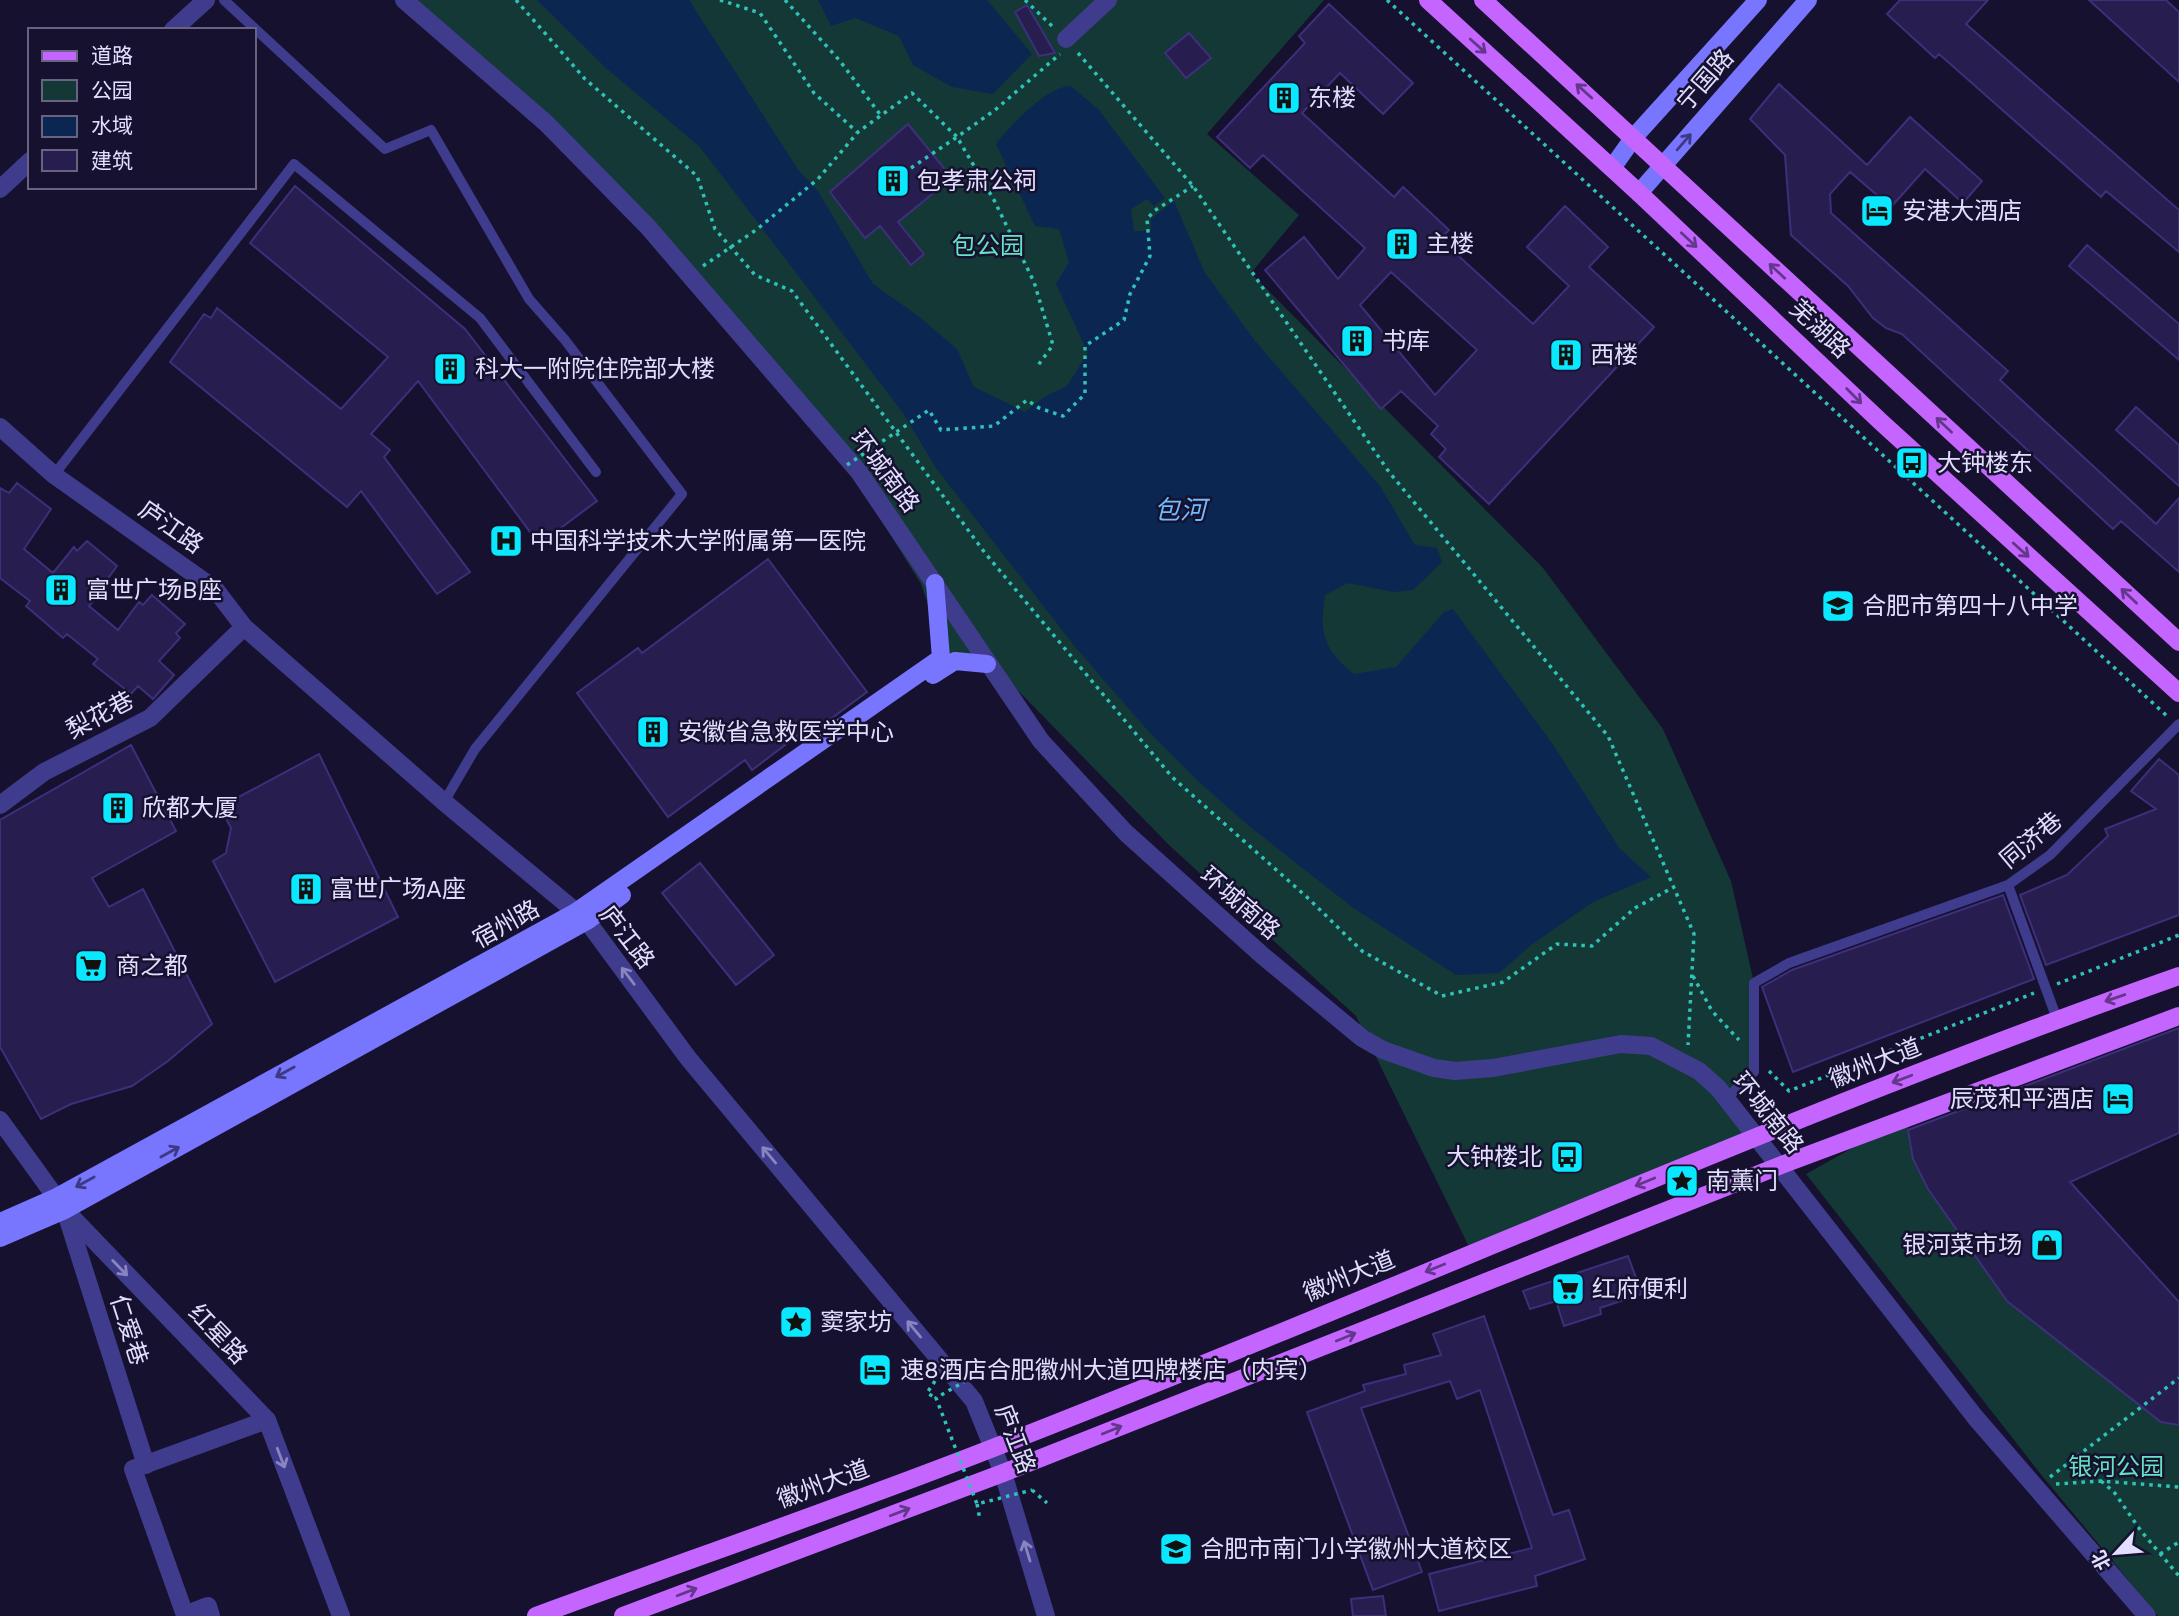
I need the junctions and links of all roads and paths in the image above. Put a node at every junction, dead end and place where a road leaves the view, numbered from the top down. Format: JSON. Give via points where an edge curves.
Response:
{"nodes":[{"id":1,"x":206,"y":0,"type":"edge"},
{"id":2,"x":224,"y":0,"type":"edge"},
{"id":3,"x":404,"y":0,"type":"edge"},
{"id":4,"x":516,"y":0,"type":"edge"},
{"id":5,"x":720,"y":0,"type":"edge"},
{"id":6,"x":785,"y":0,"type":"edge"},
{"id":7,"x":1025,"y":0,"type":"edge"},
{"id":8,"x":1108,"y":0,"type":"edge"},
{"id":9,"x":1387,"y":0,"type":"edge"},
{"id":10,"x":1428,"y":0,"type":"edge"},
{"id":11,"x":1483,"y":0,"type":"edge"},
{"id":12,"x":1758,"y":0,"type":"edge"},
{"id":13,"x":1808,"y":0,"type":"edge"},
{"id":14,"x":175,"y":28,"type":"edge"},
{"id":15,"x":254,"y":28,"type":"edge"},
{"id":16,"x":256,"y":30,"type":"edge"},
{"id":17,"x":1066,"y":39,"type":"junction"},
{"id":18,"x":882,"y":117,"type":"junction"},
{"id":19,"x":858,"y":132,"type":"junction"},
{"id":20,"x":957,"y":137,"type":"junction"},
{"id":21,"x":1634,"y":137,"type":"junction"},
{"id":22,"x":28,"y":163,"type":"edge"},
{"id":23,"x":1663,"y":166,"type":"junction"},
{"id":24,"x":911,"y":168,"type":"dead end"},
{"id":25,"x":1612,"y":168,"type":"junction"},
{"id":26,"x":1193,"y":186,"type":"junction"},
{"id":27,"x":0,"y":189,"type":"edge"},
{"id":28,"x":1639,"y":193,"type":"junction"},
{"id":29,"x":731,"y":247,"type":"junction"},
{"id":30,"x":695,"y":272,"type":"dead end"},
{"id":31,"x":1036,"y":368,"type":"dead end"},
{"id":32,"x":0,"y":427,"type":"edge"},
{"id":33,"x":847,"y":465,"type":"dead end"},
{"id":34,"x":596,"y":472,"type":"dead end"},
{"id":35,"x":54,"y":475,"type":"junction"},
{"id":36,"x":935,"y":583,"type":"junction"},
{"id":37,"x":244,"y":627,"type":"junction"},
{"id":38,"x":2179,"y":642,"type":"edge"},
{"id":39,"x":987,"y":664,"type":"junction"},
{"id":40,"x":2179,"y":693,"type":"edge"},
{"id":41,"x":2178,"y":725,"type":"edge"},
{"id":42,"x":444,"y":802,"type":"junction"},
{"id":43,"x":0,"y":805,"type":"edge"},
{"id":44,"x":2008,"y":885,"type":"junction"},
{"id":45,"x":1674,"y":887,"type":"junction"},
{"id":46,"x":581,"y":917,"type":"junction"},
{"id":47,"x":2179,"y":935,"type":"edge"},
{"id":48,"x":1693,"y":975,"type":"junction"},
{"id":49,"x":2179,"y":976,"type":"edge"},
{"id":50,"x":2045,"y":988,"type":"junction"},
{"id":51,"x":2179,"y":1016,"type":"edge"},
{"id":52,"x":2057,"y":1019,"type":"junction"},
{"id":53,"x":1754,"y":1055,"type":"junction"},
{"id":54,"x":1687,"y":1065,"type":"junction"},
{"id":55,"x":1730,"y":1095,"type":"dead end"},
{"id":56,"x":0,"y":1120,"type":"edge"},
{"id":57,"x":1756,"y":1137,"type":"junction"},
{"id":58,"x":1779,"y":1166,"type":"junction"},
{"id":59,"x":61,"y":1204,"type":"junction"},
{"id":60,"x":0,"y":1222,"type":"edge"},
{"id":61,"x":0,"y":1238,"type":"edge"},
{"id":62,"x":985,"y":1360,"type":"dead end"},
{"id":63,"x":2179,"y":1378,"type":"edge"},
{"id":64,"x":926,"y":1393,"type":"dead end"},
{"id":65,"x":936,"y":1398,"type":"junction"},
{"id":66,"x":267,"y":1420,"type":"junction"},
{"id":67,"x":993,"y":1448,"type":"junction"},
{"id":68,"x":146,"y":1465,"type":"junction"},
{"id":69,"x":1003,"y":1473,"type":"junction"},
{"id":70,"x":2101,"y":1481,"type":"junction"},
{"id":71,"x":2052,"y":1484,"type":"dead end"},
{"id":72,"x":2040,"y":1485,"type":"dead end"},
{"id":73,"x":2179,"y":1486,"type":"edge"},
{"id":74,"x":1047,"y":1503,"type":"dead end"},
{"id":75,"x":977,"y":1504,"type":"junction"},
{"id":76,"x":980,"y":1520,"type":"dead end"},
{"id":77,"x":2179,"y":1542,"type":"edge"},
{"id":78,"x":2160,"y":1554,"type":"junction"},
{"id":79,"x":2179,"y":1576,"type":"edge"},
{"id":80,"x":212,"y":1616,"type":"edge"},
{"id":81,"x":341,"y":1616,"type":"edge"},
{"id":82,"x":536,"y":1616,"type":"edge"},
{"id":83,"x":623,"y":1616,"type":"edge"},
{"id":84,"x":1046,"y":1616,"type":"edge"},
{"id":85,"x":2147,"y":1616,"type":"edge"}],
"edges":[{"from":1,"to":14,"type":"street"},
{"from":2,"to":15,"type":"lane"},
{"from":3,"to":36,"type":"street","name":"环城南路","via":[[546,123],[648,227],[859,472]]},
{"from":4,"to":29,"type":"path","via":[[585,79],[696,176],[715,229]]},
{"from":5,"to":19,"type":"path","via":[[760,13],[814,93]]},
{"from":6,"to":18,"type":"path"},
{"from":7,"to":17,"type":"path"},
{"from":8,"to":17,"type":"street"},
{"from":9,"to":41,"type":"path"},
{"from":10,"to":25,"type":"main road","name":"芜湖路","one_way":true},
{"from":21,"to":11,"type":"main road","name":"芜湖路","one_way":true},
{"from":12,"to":21,"type":"main road","name":"宁国路"},
{"from":23,"to":13,"type":"main road","name":"宁国路","one_way":true},
{"from":16,"to":42,"type":"lane","via":[[385,149],[432,130],[529,299],[681,494],[475,749]]},
{"from":17,"to":20,"type":"path","via":[[1060,53],[1020,90]]},
{"from":17,"to":26,"type":"path"},
{"from":18,"to":19,"type":"path"},
{"from":18,"to":20,"type":"path","via":[[912,93]]},
{"from":19,"to":29,"type":"path","via":[[818,179]]},
{"from":20,"to":24,"type":"path"},
{"from":20,"to":31,"type":"path","via":[[1034,282],[1053,345]]},
{"from":21,"to":23,"type":"main road","name":"芜湖路"},
{"from":21,"to":25,"type":"main road","name":"宁国路"},
{"from":22,"to":27,"type":"street"},
{"from":23,"to":28,"type":"main road","name":"宁国路"},
{"from":38,"to":23,"type":"main road","name":"芜湖路","one_way":true},
{"from":25,"to":28,"type":"main road","name":"芜湖路"},
{"from":26,"to":33,"type":"path","bridge":true,"via":[[1147,219],[1150,256],[1130,294],[1124,320],[1085,346],[1086,394],[1063,416],[1027,400],[994,426],[941,430],[929,411]]},
{"from":26,"to":45,"type":"path","via":[[1389,472],[1608,736]]},
{"from":28,"to":40,"type":"main road","name":"芜湖路","one_way":true,"via":[[1881,422]]},
{"from":29,"to":30,"type":"path"},
{"from":29,"to":45,"type":"path","via":[[755,275],[792,291],[985,553],[1172,777],[1362,951],[1442,996],[1503,982],[1557,944],[1592,946],[1635,908]]},
{"from":32,"to":35,"type":"street","name":"庐江路"},
{"from":34,"to":35,"type":"lane","via":[[480,318],[294,164]]},
{"from":35,"to":37,"type":"street","name":"庐江路","via":[[215,589]]},
{"from":36,"to":39,"type":"street","name":"环城南路"},
{"from":36,"to":46,"type":"main road","name":"宿州路","via":[[941,658]]},
{"from":37,"to":42,"type":"street","name":"庐江路"},
{"from":37,"to":43,"type":"street","name":"梨花巷","via":[[150,718],[44,772]]},
{"from":39,"to":46,"type":"main road","name":"宿州路","via":[[955,661]]},
{"from":39,"to":54,"type":"street","name":"环城南路","via":[[1041,741],[1126,833],[1362,1038],[1383,1050],[1455,1071],[1620,1044],[1651,1046]]},
{"from":41,"to":44,"type":"lane","name":"同济巷","via":[[2050,855]]},
{"from":42,"to":46,"type":"street","name":"庐江路"},
{"from":44,"to":50,"type":"lane","name":"同济巷"},
{"from":44,"to":53,"type":"lane","via":[[1788,963],[1754,983]]},
{"from":45,"to":48,"type":"path","via":[[1694,934]]},
{"from":46,"to":59,"type":"main road","name":"宿州路"},
{"from":67,"to":46,"type":"street","name":"庐江路","one_way":true,"via":[[974,1401],[688,1058]]},
{"from":47,"to":50,"type":"path"},
{"from":48,"to":53,"type":"path","via":[[1712,1011]]},
{"from":48,"to":54,"type":"path"},
{"from":49,"to":52,"type":"main road","name":"徽州大道","one_way":true},
{"from":50,"to":52,"type":"lane","name":"同济巷"},
{"from":50,"to":53,"type":"path","via":[[1789,1091]]},
{"from":51,"to":58,"type":"main road"},
{"from":52,"to":57,"type":"main road","name":"徽州大道","one_way":true},
{"from":53,"to":55,"type":"lane","via":[[1754,1072]]},
{"from":54,"to":57,"type":"street","name":"环城南路","via":[[1718,1088]]},
{"from":56,"to":59,"type":"street","name":"红星路"},
{"from":57,"to":58,"type":"street","name":"环城南路"},
{"from":57,"to":67,"type":"main road","name":"徽州大道","one_way":true},
{"from":69,"to":58,"type":"main road","one_way":true},
{"from":58,"to":85,"type":"street","name":"环城南路","via":[[1975,1417]]},
{"from":59,"to":60,"type":"main road","name":"宿州路"},
{"from":59,"to":61,"type":"main road","name":"宿州路"},
{"from":59,"to":66,"type":"street","name":"红星路","one_way":true},
{"from":59,"to":68,"type":"street","name":"仁爱巷"},
{"from":62,"to":65,"type":"path","bridge":true,"via":[[981,1372]]},
{"from":63,"to":72,"type":"path"},
{"from":64,"to":65,"type":"path"},
{"from":65,"to":75,"type":"path","bridge":true},
{"from":66,"to":68,"type":"street"},
{"from":66,"to":81,"type":"street","name":"红星路","one_way":true},
{"from":67,"to":69,"type":"street","name":"庐江路"},
{"from":67,"to":82,"type":"main road","name":"徽州大道"},
{"from":68,"to":80,"type":"street","via":[[133,1469],[185,1615],[208,1606]]},
{"from":83,"to":69,"type":"main road","one_way":true},
{"from":84,"to":69,"type":"street","name":"庐江路","one_way":true},
{"from":70,"to":71,"type":"path"},
{"from":70,"to":73,"type":"path"},
{"from":70,"to":78,"type":"path"},
{"from":74,"to":75,"type":"path","bridge":true,"via":[[1032,1490]]},
{"from":75,"to":76,"type":"path"},
{"from":77,"to":78,"type":"path"},
{"from":78,"to":79,"type":"path"}]}
